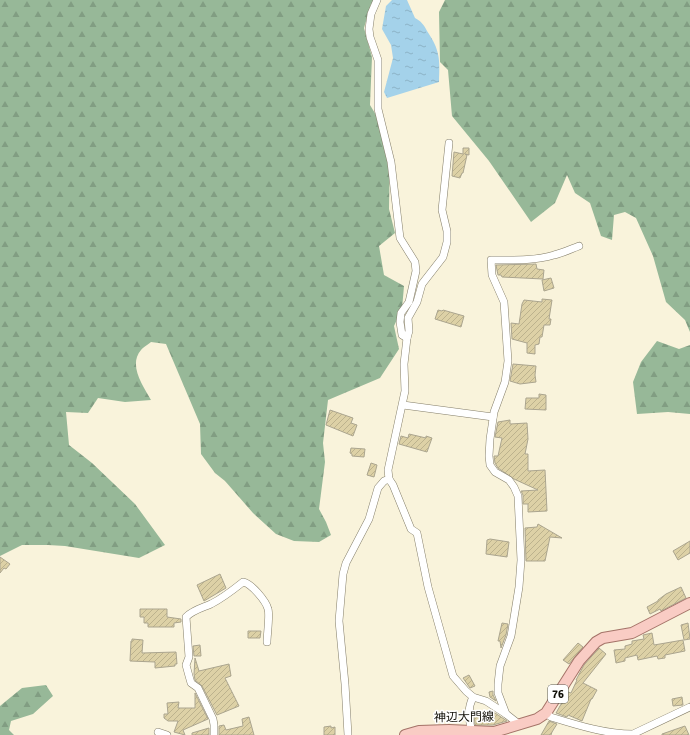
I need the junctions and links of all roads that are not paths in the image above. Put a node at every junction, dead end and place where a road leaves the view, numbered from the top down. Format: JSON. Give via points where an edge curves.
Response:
{"nodes":[{"id":1,"x":376,"y":0,"type":"edge"},
{"id":2,"x":449,"y":143,"type":"dead end"},
{"id":3,"x":579,"y":246,"type":"dead end"},
{"id":4,"x":407,"y":338,"type":"junction"},
{"id":5,"x":403,"y":405,"type":"junction"},
{"id":6,"x":493,"y":417,"type":"junction"},
{"id":7,"x":389,"y":479,"type":"junction"},
{"id":8,"x":690,"y":603,"type":"edge"},
{"id":9,"x":267,"y":642,"type":"dead end"},
{"id":10,"x":473,"y":697,"type":"junction"},
{"id":11,"x":690,"y":707,"type":"edge"},
{"id":12,"x":546,"y":713,"type":"junction"},
{"id":13,"x":506,"y":714,"type":"junction"},
{"id":14,"x":520,"y":725,"type":"junction"},
{"id":15,"x":586,"y":731,"type":"edge"},
{"id":16,"x":158,"y":732,"type":"dead end"},
{"id":17,"x":505,"y":732,"type":"edge"},
{"id":18,"x":472,"y":733,"type":"edge"},
{"id":19,"x":167,"y":735,"type":"edge"},
{"id":20,"x":214,"y":735,"type":"edge"},
{"id":21,"x":348,"y":735,"type":"edge"},
{"id":22,"x":406,"y":735,"type":"edge"}],
"edges":[{"from":1,"to":4,"type":"street","via":[[369,29],[378,60],[378,109],[391,162],[400,238],[414,262],[416,271],[409,302],[401,313],[402,335]]},
{"from":2,"to":4,"type":"street","via":[[442,210],[447,231],[443,257],[422,284],[417,302],[408,318]]},
{"from":3,"to":6,"type":"street","via":[[538,259],[491,260],[492,275],[504,302],[508,361],[505,382]]},
{"from":4,"to":5,"type":"street","via":[[404,364],[406,391]]},
{"from":5,"to":6,"type":"street"},
{"from":5,"to":7,"type":"street","via":[[388,470]]},
{"from":6,"to":13,"type":"street","via":[[490,465],[495,472],[509,480],[518,496],[521,560],[511,636],[499,672],[498,693]]},
{"from":7,"to":10,"type":"street","via":[[411,529],[417,533],[428,587],[454,676]]},
{"from":7,"to":21,"type":"street","via":[[378,488],[369,519],[343,574],[339,621]]},
{"from":8,"to":12,"type":"main road","number":"76","via":[[632,633],[603,638],[596,642],[579,661]]},
{"from":9,"to":20,"type":"street","via":[[269,610],[247,582],[186,617],[189,657],[186,665],[191,683],[198,688],[213,719]]},
{"from":10,"to":13,"type":"street","via":[[486,701]]},
{"from":10,"to":18,"type":"street","via":[[469,706]]},
{"from":11,"to":15,"type":"street","via":[[633,734]]},
{"from":12,"to":14,"type":"main road","name":"神辺大門線","number":"76"},
{"from":12,"to":15,"type":"street"},
{"from":13,"to":14,"type":"street"},
{"from":14,"to":17,"type":"main road","name":"神辺大門線","number":"76"},
{"from":16,"to":19,"type":"street"},
{"from":17,"to":18,"type":"main road","name":"神辺大門線","number":"76"},
{"from":18,"to":22,"type":"main road","name":"神辺大門線","number":"76","via":[[449,730],[419,731]]}]}
